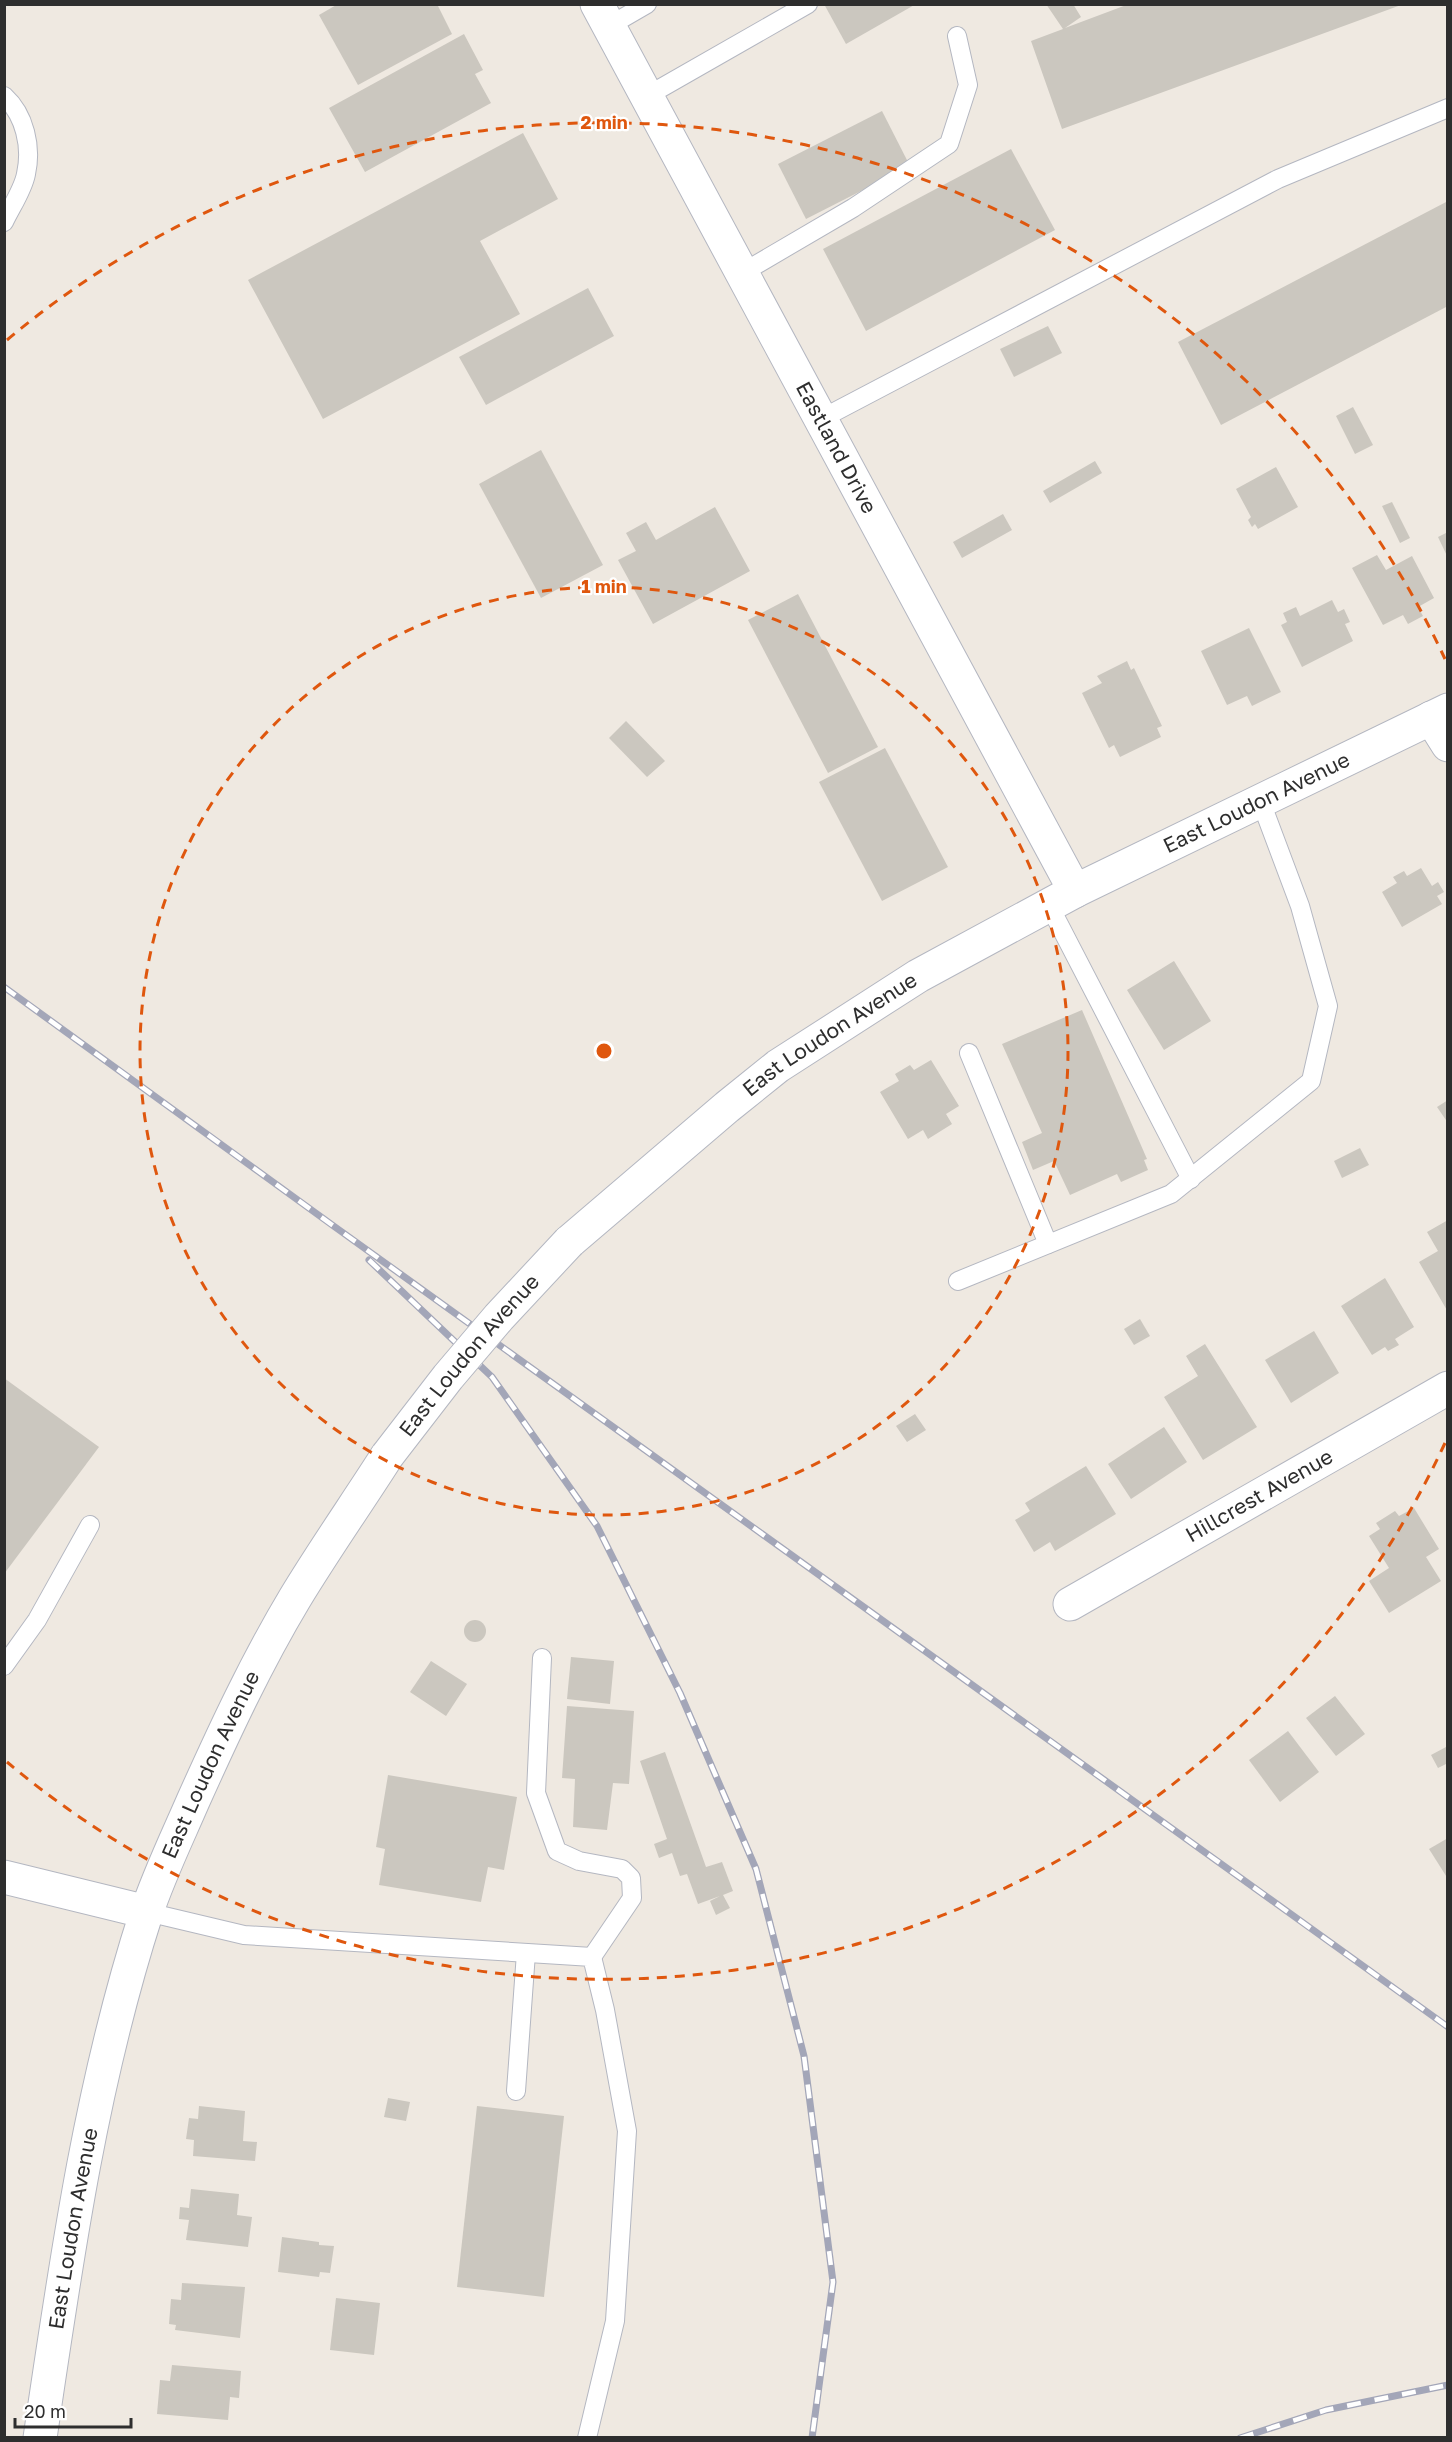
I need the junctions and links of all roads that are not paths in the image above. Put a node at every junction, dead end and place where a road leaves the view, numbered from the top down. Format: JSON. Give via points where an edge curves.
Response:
{"nodes":[{"id":1,"x":647,"y":4,"type":"edge"},
{"id":2,"x":808,"y":4,"type":"edge"},
{"id":3,"x":603,"y":15,"type":"edge"},
{"id":4,"x":957,"y":36,"type":"dead end"},
{"id":5,"x":4,"y":96,"type":"edge"},
{"id":6,"x":647,"y":96,"type":"junction"},
{"id":7,"x":1448,"y":108,"type":"edge"},
{"id":8,"x":4,"y":222,"type":"edge"},
{"id":9,"x":742,"y":273,"type":"junction"},
{"id":10,"x":821,"y":419,"type":"junction"},
{"id":11,"x":1442,"y":724,"type":"edge"},
{"id":12,"x":1261,"y":802,"type":"junction"},
{"id":13,"x":1062,"y":898,"type":"junction"},
{"id":14,"x":969,"y":1053,"type":"dead end"},
{"id":15,"x":1191,"y":1179,"type":"junction"},
{"id":16,"x":1048,"y":1244,"type":"junction"},
{"id":17,"x":958,"y":1281,"type":"dead end"},
{"id":18,"x":1448,"y":1388,"type":"edge"},
{"id":19,"x":90,"y":1525,"type":"dead end"},
{"id":20,"x":1070,"y":1604,"type":"dead end"},
{"id":21,"x":542,"y":1658,"type":"dead end"},
{"id":22,"x":4,"y":1666,"type":"edge"},
{"id":23,"x":4,"y":1877,"type":"edge"},
{"id":24,"x":147,"y":1912,"type":"junction"},
{"id":25,"x":526,"y":1953,"type":"junction"},
{"id":26,"x":592,"y":1957,"type":"junction"},
{"id":27,"x":516,"y":2091,"type":"dead end"},
{"id":28,"x":40,"y":2438,"type":"edge"},
{"id":29,"x":587,"y":2438,"type":"edge"}],
"edges":[{"from":1,"to":3,"type":"lane"},
{"from":2,"to":6,"type":"lane"},
{"from":3,"to":6,"type":"main road","name":"Eastland Drive"},
{"from":4,"to":9,"type":"lane","via":[[968,85],[949,144],[853,208]]},
{"from":5,"to":8,"type":"lane","via":[[16,107],[28,139],[26,175]]},
{"from":6,"to":9,"type":"main road","name":"Eastland Drive"},
{"from":7,"to":10,"type":"lane","via":[[1278,179]]},
{"from":9,"to":10,"type":"main road","name":"Eastland Drive"},
{"from":10,"to":13,"type":"main road","name":"Eastland Drive"},
{"from":11,"to":12,"type":"main road","name":"East Loudon Avenue"},
{"from":12,"to":13,"type":"main road","name":"East Loudon Avenue"},
{"from":12,"to":15,"type":"lane","via":[[1300,906],[1328,1006],[1311,1081]]},
{"from":13,"to":15,"type":"lane"},
{"from":13,"to":24,"type":"main road","name":"East Loudon Avenue","bridge":true,"via":[[918,976],[778,1066],[569,1242],[499,1317],[387,1456],[294,1599],[231,1716]]},
{"from":14,"to":16,"type":"lane"},
{"from":15,"to":16,"type":"lane","via":[[1171,1194]]},
{"from":16,"to":17,"type":"lane"},
{"from":18,"to":20,"type":"main road","name":"Hillcrest Avenue"},
{"from":19,"to":22,"type":"lane","via":[[37,1620]]},
{"from":21,"to":26,"type":"lane","via":[[536,1793],[557,1851],[579,1861],[622,1869],[631,1878],[633,1898]]},
{"from":23,"to":24,"type":"main road"},
{"from":24,"to":25,"type":"lane","via":[[244,1935]]},
{"from":24,"to":28,"type":"main road","name":"East Loudon Avenue","via":[[113,2026],[82,2166]]},
{"from":25,"to":26,"type":"lane"},
{"from":25,"to":27,"type":"lane"},
{"from":26,"to":29,"type":"lane","via":[[627,2131],[615,2321]]}]}
